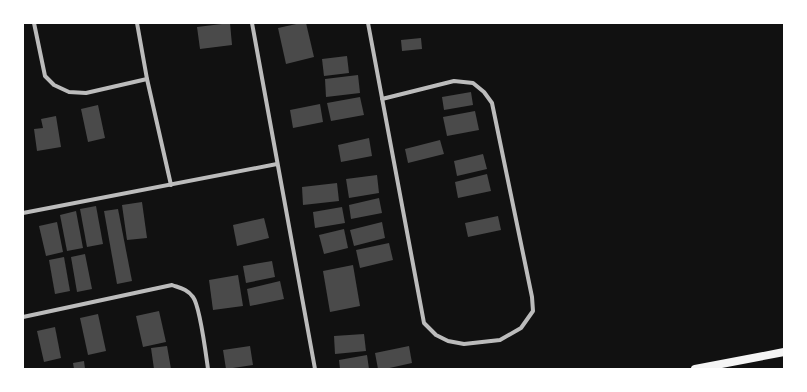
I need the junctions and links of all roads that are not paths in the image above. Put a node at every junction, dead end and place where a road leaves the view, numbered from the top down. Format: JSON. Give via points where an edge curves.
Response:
{"nodes":[{"id":1,"x":34,"y":23,"type":"edge"},
{"id":2,"x":137,"y":23,"type":"edge"},
{"id":3,"x":252,"y":23,"type":"edge"},
{"id":4,"x":368,"y":23,"type":"edge"},
{"id":5,"x":147,"y":79,"type":"junction"},
{"id":6,"x":382,"y":99,"type":"junction"},
{"id":7,"x":277,"y":164,"type":"junction"},
{"id":8,"x":171,"y":185,"type":"junction"},
{"id":9,"x":23,"y":212,"type":"edge"},
{"id":10,"x":23,"y":317,"type":"edge"},
{"id":11,"x":784,"y":352,"type":"edge"},
{"id":12,"x":208,"y":369,"type":"edge"},
{"id":13,"x":315,"y":369,"type":"edge"},
{"id":14,"x":695,"y":369,"type":"edge"}],
"edges":[{"from":1,"to":5,"type":"street","via":[[45,76],[54,85],[69,92],[86,93]]},
{"from":2,"to":5,"type":"street"},
{"from":3,"to":7,"type":"street"},
{"from":4,"to":6,"type":"street"},
{"from":5,"to":8,"type":"street"},
{"from":6,"to":6,"type":"street","via":[[424,324],[436,335],[448,341],[464,344],[500,340],[521,328],[533,311],[492,103],[484,92],[472,83],[454,81]]},
{"from":7,"to":8,"type":"street"},
{"from":7,"to":13,"type":"street"},
{"from":8,"to":9,"type":"street"},
{"from":10,"to":12,"type":"street","via":[[172,286],[185,289],[194,298],[198,310]]},
{"from":11,"to":14,"type":"main road"}]}
